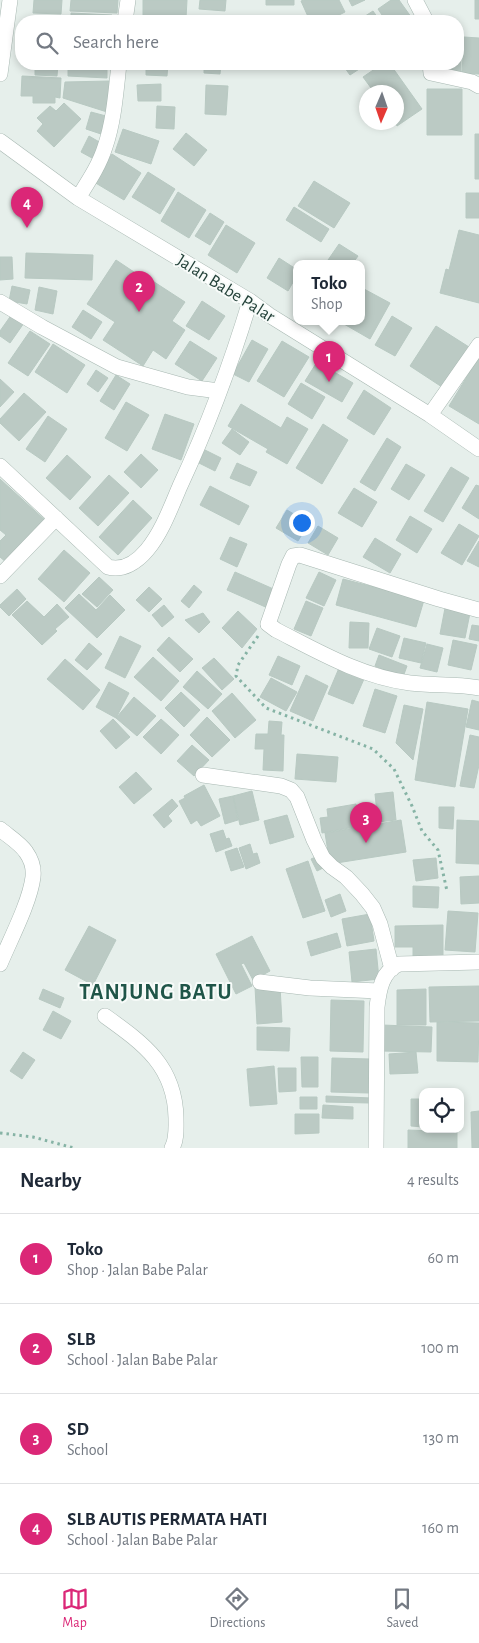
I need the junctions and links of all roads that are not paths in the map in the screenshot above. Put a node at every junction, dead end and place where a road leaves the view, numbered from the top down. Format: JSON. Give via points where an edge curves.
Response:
{"nodes":[{"id":1,"x":10,"y":0,"type":"edge"},
{"id":2,"x":128,"y":0,"type":"edge"},
{"id":3,"x":415,"y":0,"type":"edge"},
{"id":4,"x":126,"y":15,"type":"edge"},
{"id":5,"x":423,"y":15,"type":"edge"},
{"id":6,"x":119,"y":70,"type":"edge"},
{"id":7,"x":431,"y":70,"type":"edge"},
{"id":8,"x":0,"y":74,"type":"edge"},
{"id":9,"x":479,"y":86,"type":"edge"},
{"id":10,"x":0,"y":141,"type":"edge"},
{"id":11,"x":78,"y":198,"type":"junction"},
{"id":12,"x":250,"y":301,"type":"junction"},
{"id":13,"x":0,"y":302,"type":"edge"},
{"id":14,"x":479,"y":345,"type":"edge"},
{"id":15,"x":220,"y":391,"type":"junction"},
{"id":16,"x":430,"y":415,"type":"junction"},
{"id":17,"x":479,"y":449,"type":"edge"},
{"id":18,"x":0,"y":466,"type":"edge"},
{"id":19,"x":56,"y":518,"type":"junction"},
{"id":20,"x":0,"y":576,"type":"edge"},
{"id":21,"x":479,"y":610,"type":"edge"},
{"id":22,"x":479,"y":688,"type":"edge"},
{"id":23,"x":203,"y":775,"type":"dead end"},
{"id":24,"x":0,"y":829,"type":"edge"},
{"id":25,"x":479,"y":962,"type":"edge"},
{"id":26,"x":0,"y":964,"type":"edge"},
{"id":27,"x":392,"y":969,"type":"junction"},
{"id":28,"x":260,"y":982,"type":"dead end"},
{"id":29,"x":379,"y":991,"type":"junction"},
{"id":30,"x":105,"y":1016,"type":"dead end"},
{"id":31,"x":172,"y":1148,"type":"edge"},
{"id":32,"x":376,"y":1148,"type":"edge"}],
"edges":[{"from":1,"to":8,"type":"street"},
{"from":2,"to":4,"type":"street"},
{"from":3,"to":5,"type":"street"},
{"from":6,"to":11,"type":"street","via":[[105,147]]},
{"from":7,"to":9,"type":"street","via":[[431,73]]},
{"from":10,"to":11,"type":"street","name":"Jalan Babe Palar"},
{"from":11,"to":12,"type":"street","name":"Jalan Babe Palar"},
{"from":12,"to":15,"type":"street"},
{"from":12,"to":16,"type":"street","name":"Jalan Babe Palar"},
{"from":13,"to":15,"type":"street","via":[[117,367],[188,387]]},
{"from":14,"to":16,"type":"street"},
{"from":15,"to":19,"type":"street","via":[[166,518],[147,550],[136,561],[120,569],[108,567]]},
{"from":16,"to":17,"type":"street","name":"Jalan Babe Palar"},
{"from":18,"to":19,"type":"street"},
{"from":19,"to":20,"type":"street"},
{"from":21,"to":22,"type":"street","via":[[300,555],[293,556],[289,564],[268,624],[367,673],[410,683]]},
{"from":23,"to":27,"type":"street","via":[[281,786],[298,796],[323,858],[346,877],[373,908]]},
{"from":24,"to":26,"type":"street","via":[[26,851],[34,876]]},
{"from":25,"to":27,"type":"street","via":[[399,964]]},
{"from":27,"to":29,"type":"street","via":[[384,977]]},
{"from":28,"to":29,"type":"street"},
{"from":29,"to":32,"type":"street"},
{"from":30,"to":31,"type":"street","via":[[141,1043],[164,1070],[175,1096],[176,1124]]}]}
